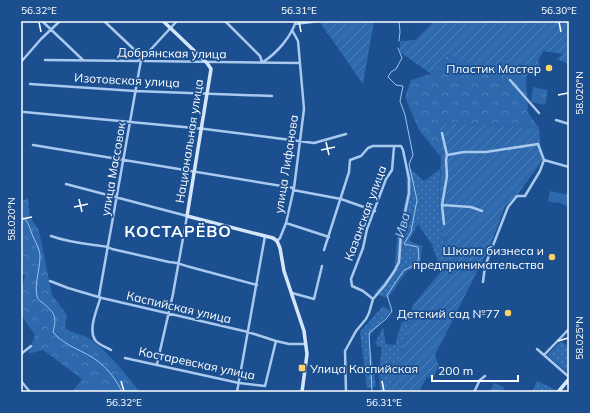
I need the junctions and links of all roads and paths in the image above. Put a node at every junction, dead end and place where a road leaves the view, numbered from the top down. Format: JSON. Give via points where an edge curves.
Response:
{"nodes":[{"id":1,"x":42,"y":21,"type":"edge"},
{"id":2,"x":60,"y":21,"type":"edge"},
{"id":3,"x":104,"y":21,"type":"edge"},
{"id":4,"x":163,"y":21,"type":"edge"},
{"id":5,"x":177,"y":21,"type":"edge"},
{"id":6,"x":224,"y":21,"type":"edge"},
{"id":7,"x":319,"y":21,"type":"edge"},
{"id":8,"x":295,"y":22,"type":"edge"},
{"id":9,"x":170,"y":28,"type":"junction"},
{"id":10,"x":52,"y":30,"type":"junction"},
{"id":11,"x":292,"y":30,"type":"junction"},
{"id":12,"x":22,"y":60,"type":"edge"},
{"id":13,"x":45,"y":60,"type":"dead end"},
{"id":14,"x":83,"y":60,"type":"junction"},
{"id":15,"x":141,"y":60,"type":"junction"},
{"id":16,"x":262,"y":62,"type":"junction"},
{"id":17,"x":207,"y":63,"type":"junction"},
{"id":18,"x":299,"y":64,"type":"junction"},
{"id":19,"x":510,"y":80,"type":"dead end"},
{"id":20,"x":30,"y":84,"type":"dead end"},
{"id":21,"x":135,"y":91,"type":"junction"},
{"id":22,"x":208,"y":93,"type":"junction"},
{"id":23,"x":272,"y":96,"type":"dead end"},
{"id":24,"x":24,"y":112,"type":"dead end"},
{"id":25,"x":539,"y":113,"type":"dead end"},
{"id":26,"x":556,"y":120,"type":"dead end"},
{"id":27,"x":130,"y":122,"type":"junction"},
{"id":28,"x":569,"y":124,"type":"edge"},
{"id":29,"x":202,"y":129,"type":"junction"},
{"id":30,"x":442,"y":132,"type":"dead end"},
{"id":31,"x":346,"y":134,"type":"dead end"},
{"id":32,"x":301,"y":142,"type":"junction"},
{"id":33,"x":32,"y":145,"type":"dead end"},
{"id":34,"x":394,"y":147,"type":"junction"},
{"id":35,"x":447,"y":155,"type":"junction"},
{"id":36,"x":123,"y":160,"type":"junction"},
{"id":37,"x":544,"y":160,"type":"junction"},
{"id":38,"x":569,"y":167,"type":"edge"},
{"id":39,"x":195,"y":172,"type":"junction"},
{"id":40,"x":66,"y":184,"type":"dead end"},
{"id":41,"x":294,"y":189,"type":"junction"},
{"id":42,"x":116,"y":198,"type":"junction"},
{"id":43,"x":341,"y":199,"type":"junction"},
{"id":44,"x":442,"y":205,"type":"junction"},
{"id":45,"x":374,"y":211,"type":"junction"},
{"id":46,"x":482,"y":211,"type":"dead end"},
{"id":47,"x":187,"y":216,"type":"junction"},
{"id":48,"x":286,"y":223,"type":"junction"},
{"id":49,"x":444,"y":224,"type":"dead end"},
{"id":50,"x":51,"y":236,"type":"dead end"},
{"id":51,"x":265,"y":236,"type":"junction"},
{"id":52,"x":328,"y":237,"type":"junction"},
{"id":53,"x":277,"y":241,"type":"junction"},
{"id":54,"x":108,"y":247,"type":"junction"},
{"id":55,"x":324,"y":250,"type":"dead end"},
{"id":56,"x":178,"y":262,"type":"junction"},
{"id":57,"x":322,"y":266,"type":"dead end"},
{"id":58,"x":50,"y":281,"type":"dead end"},
{"id":59,"x":483,"y":282,"type":"dead end"},
{"id":60,"x":257,"y":285,"type":"junction"},
{"id":61,"x":291,"y":293,"type":"junction"},
{"id":62,"x":99,"y":296,"type":"junction"},
{"id":63,"x":373,"y":299,"type":"junction"},
{"id":64,"x":169,"y":313,"type":"junction"},
{"id":65,"x":569,"y":329,"type":"edge"},
{"id":66,"x":248,"y":332,"type":"junction"},
{"id":67,"x":276,"y":341,"type":"junction"},
{"id":68,"x":306,"y":344,"type":"junction"},
{"id":69,"x":31,"y":346,"type":"dead end"},
{"id":70,"x":537,"y":349,"type":"dead end"},
{"id":71,"x":111,"y":350,"type":"dead end"},
{"id":72,"x":21,"y":354,"type":"edge"},
{"id":73,"x":544,"y":355,"type":"junction"},
{"id":74,"x":125,"y":358,"type":"dead end"},
{"id":75,"x":157,"y":364,"type":"junction"},
{"id":76,"x":485,"y":376,"type":"dead end"},
{"id":77,"x":569,"y":378,"type":"edge"},
{"id":78,"x":21,"y":381,"type":"edge"},
{"id":79,"x":239,"y":383,"type":"junction"},
{"id":80,"x":30,"y":392,"type":"edge"},
{"id":81,"x":238,"y":392,"type":"edge"},
{"id":82,"x":302,"y":392,"type":"edge"},
{"id":83,"x":346,"y":392,"type":"edge"},
{"id":84,"x":474,"y":392,"type":"edge"},
{"id":85,"x":558,"y":392,"type":"edge"}],
"edges":[{"from":1,"to":10,"type":"street"},
{"from":2,"to":10,"type":"street"},
{"from":3,"to":15,"type":"street","via":[[140,56]]},
{"from":4,"to":9,"type":"street"},
{"from":5,"to":9,"type":"street"},
{"from":6,"to":16,"type":"street","via":[[260,56]]},
{"from":7,"to":8,"type":"street"},
{"from":8,"to":11,"type":"street"},
{"from":9,"to":15,"type":"street"},
{"from":9,"to":17,"type":"street"},
{"from":10,"to":12,"type":"street"},
{"from":10,"to":14,"type":"street"},
{"from":11,"to":16,"type":"street","via":[[272,56]]},
{"from":11,"to":18,"type":"street","name":"улица Лифанова","via":[[298,41]]},
{"from":13,"to":14,"type":"street","name":"Добрянская улица"},
{"from":14,"to":15,"type":"street","name":"Добрянская улица"},
{"from":15,"to":17,"type":"street","name":"Добрянская улица"},
{"from":15,"to":21,"type":"street","name":"улица Массовок"},
{"from":16,"to":17,"type":"street","name":"Добрянская улица"},
{"from":16,"to":18,"type":"street","name":"Добрянская улица"},
{"from":17,"to":22,"type":"street","name":"Национальная улица","via":[[211,70]]},
{"from":18,"to":32,"type":"street","name":"улица Лифанова","via":[[304,109]]},
{"from":19,"to":25,"type":"street"},
{"from":20,"to":21,"type":"street","name":"Изотовская улица"},
{"from":21,"to":22,"type":"street","name":"Изотовская улица"},
{"from":21,"to":27,"type":"street","name":"улица Массовок"},
{"from":22,"to":23,"type":"street","name":"Изотовская улица"},
{"from":22,"to":29,"type":"street","name":"Национальная улица"},
{"from":24,"to":27,"type":"street"},
{"from":26,"to":28,"type":"street"},
{"from":27,"to":29,"type":"street"},
{"from":27,"to":36,"type":"street","name":"улица Массовок"},
{"from":29,"to":32,"type":"street"},
{"from":29,"to":39,"type":"street","name":"Национальная улица"},
{"from":30,"to":35,"type":"street"},
{"from":31,"to":32,"type":"street","via":[[314,143]]},
{"from":32,"to":41,"type":"street","name":"улица Лифанова"},
{"from":33,"to":36,"type":"street"},
{"from":34,"to":43,"type":"street","via":[[373,146],[361,156],[350,160]]},
{"from":34,"to":45,"type":"street","name":"Казанская улица","via":[[392,170]]},
{"from":34,"to":63,"type":"street","via":[[401,146],[403,150],[409,193],[398,262],[385,285]]},
{"from":35,"to":37,"type":"street","via":[[538,144]]},
{"from":35,"to":44,"type":"street","via":[[447,176]]},
{"from":36,"to":39,"type":"street"},
{"from":36,"to":42,"type":"street","name":"улица Массовок"},
{"from":37,"to":38,"type":"street"},
{"from":37,"to":59,"type":"street","via":[[525,196],[517,196],[508,207],[485,266]]},
{"from":39,"to":41,"type":"street"},
{"from":39,"to":47,"type":"street","name":"Национальная улица"},
{"from":40,"to":42,"type":"street"},
{"from":41,"to":43,"type":"street"},
{"from":41,"to":48,"type":"street","name":"улица Лифанова"},
{"from":42,"to":47,"type":"street"},
{"from":42,"to":54,"type":"street","name":"улица Массовок"},
{"from":43,"to":45,"type":"street"},
{"from":43,"to":52,"type":"street"},
{"from":44,"to":46,"type":"street","via":[[472,207]]},
{"from":44,"to":49,"type":"street"},
{"from":45,"to":63,"type":"street","name":"Казанская улица","via":[[351,279],[352,286]]},
{"from":47,"to":51,"type":"street"},
{"from":47,"to":56,"type":"street","name":"Национальная улица"},
{"from":48,"to":52,"type":"street"},
{"from":48,"to":53,"type":"street","name":"улица Лифанова"},
{"from":50,"to":54,"type":"street","via":[[69,242]]},
{"from":51,"to":53,"type":"street"},
{"from":51,"to":60,"type":"street"},
{"from":52,"to":55,"type":"street"},
{"from":53,"to":61,"type":"street"},
{"from":54,"to":56,"type":"street"},
{"from":54,"to":62,"type":"street","name":"улица Массовок"},
{"from":56,"to":60,"type":"street","via":[[183,266]]},
{"from":56,"to":64,"type":"street","name":"Национальная улица"},
{"from":57,"to":61,"type":"street","via":[[314,299]]},
{"from":58,"to":62,"type":"street","name":"Каспийская улица"},
{"from":60,"to":66,"type":"street"},
{"from":61,"to":68,"type":"street"},
{"from":62,"to":64,"type":"street","name":"Каспийская улица"},
{"from":62,"to":71,"type":"street","name":"улица Массовок","via":[[93,332],[95,339]]},
{"from":63,"to":83,"type":"street","via":[[366,319],[345,351]]},
{"from":64,"to":66,"type":"street","name":"Каспийская улица"},
{"from":64,"to":75,"type":"street","name":"Национальная улица"},
{"from":65,"to":73,"type":"street"},
{"from":66,"to":67,"type":"street","name":"Каспийская улица"},
{"from":66,"to":79,"type":"street"},
{"from":67,"to":68,"type":"street","name":"Каспийская улица"},
{"from":67,"to":79,"type":"street","name":"Костаревская улица","via":[[265,386]]},
{"from":68,"to":82,"type":"street"},
{"from":69,"to":72,"type":"street"},
{"from":70,"to":73,"type":"street"},
{"from":73,"to":77,"type":"street"},
{"from":74,"to":75,"type":"street","name":"Костаревская улица"},
{"from":75,"to":79,"type":"street","name":"Костаревская улица"},
{"from":76,"to":84,"type":"street"},
{"from":77,"to":85,"type":"street"},
{"from":78,"to":80,"type":"street"},
{"from":79,"to":81,"type":"street"}]}
